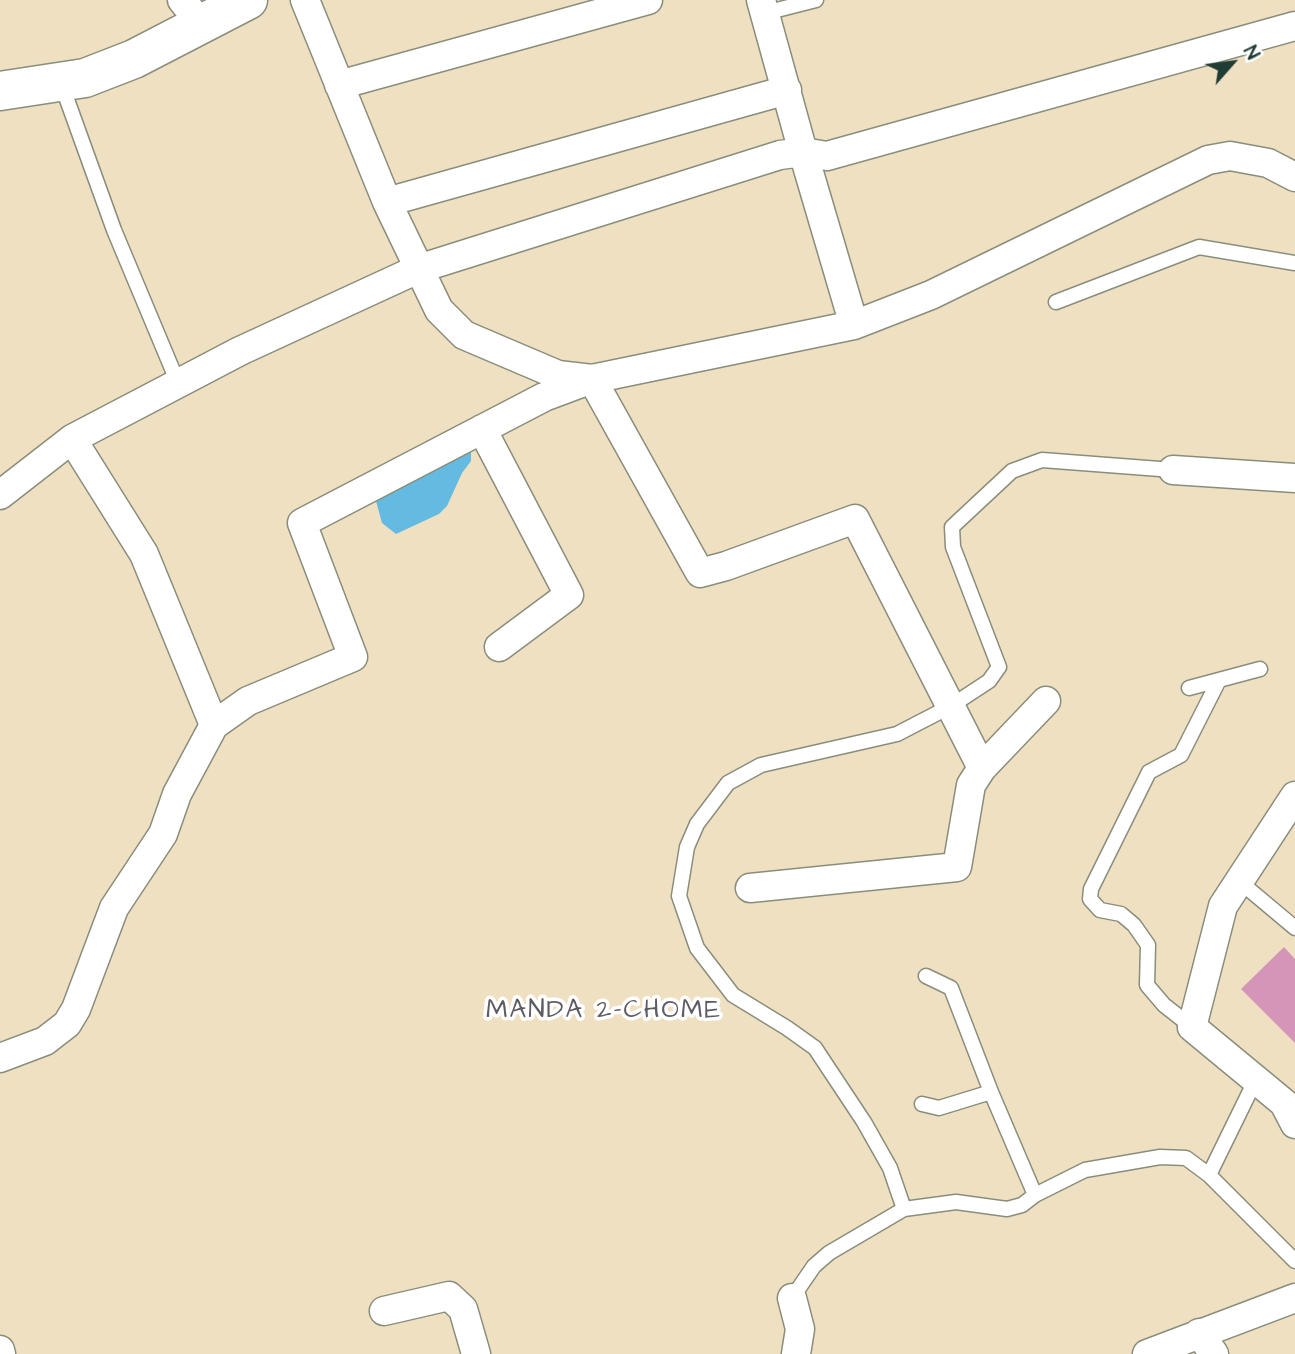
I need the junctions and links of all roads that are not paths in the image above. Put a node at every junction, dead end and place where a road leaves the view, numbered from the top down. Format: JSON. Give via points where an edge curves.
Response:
{"nodes":[{"id":1,"x":248,"y":0,"type":"edge"},
{"id":2,"x":305,"y":0,"type":"edge"},
{"id":3,"x":648,"y":0,"type":"edge"},
{"id":4,"x":816,"y":0,"type":"edge"},
{"id":5,"x":763,"y":7,"type":"edge"},
{"id":6,"x":192,"y":13,"type":"edge"},
{"id":7,"x":1295,"y":26,"type":"edge"},
{"id":8,"x":61,"y":82,"type":"junction"},
{"id":9,"x":339,"y":85,"type":"junction"},
{"id":10,"x":787,"y":90,"type":"junction"},
{"id":11,"x":0,"y":91,"type":"edge"},
{"id":12,"x":803,"y":152,"type":"junction"},
{"id":13,"x":1295,"y":177,"type":"edge"},
{"id":14,"x":387,"y":202,"type":"junction"},
{"id":15,"x":1295,"y":263,"type":"edge"},
{"id":16,"x":418,"y":269,"type":"junction"},
{"id":17,"x":1056,"y":302,"type":"dead end"},
{"id":18,"x":854,"y":325,"type":"junction"},
{"id":19,"x":592,"y":379,"type":"junction"},
{"id":20,"x":178,"y":383,"type":"junction"},
{"id":21,"x":482,"y":429,"type":"junction"},
{"id":22,"x":72,"y":439,"type":"junction"},
{"id":23,"x":1173,"y":470,"type":"joint"},
{"id":24,"x":1295,"y":478,"type":"edge"},
{"id":25,"x":0,"y":495,"type":"edge"},
{"id":26,"x":499,"y":647,"type":"dead end"},
{"id":27,"x":1260,"y":669,"type":"dead end"},
{"id":28,"x":1219,"y":680,"type":"junction"},
{"id":29,"x":1189,"y":688,"type":"dead end"},
{"id":30,"x":1046,"y":701,"type":"dead end"},
{"id":31,"x":951,"y":706,"type":"junction"},
{"id":32,"x":214,"y":725,"type":"junction"},
{"id":33,"x":982,"y":768,"type":"junction"},
{"id":34,"x":1295,"y":796,"type":"edge"},
{"id":35,"x":1239,"y":881,"type":"junction"},
{"id":36,"x":750,"y":888,"type":"dead end"},
{"id":37,"x":1295,"y":928,"type":"edge"},
{"id":38,"x":926,"y":976,"type":"dead end"},
{"id":39,"x":1192,"y":1027,"type":"junction"},
{"id":40,"x":0,"y":1059,"type":"edge"},
{"id":41,"x":1256,"y":1079,"type":"junction"},
{"id":42,"x":991,"y":1092,"type":"junction"},
{"id":43,"x":922,"y":1104,"type":"dead end"},
{"id":44,"x":1295,"y":1124,"type":"edge"},
{"id":45,"x":1209,"y":1175,"type":"junction"},
{"id":46,"x":1035,"y":1195,"type":"junction"},
{"id":47,"x":904,"y":1209,"type":"junction"},
{"id":48,"x":1295,"y":1261,"type":"edge"},
{"id":49,"x":792,"y":1298,"type":"joint"},
{"id":50,"x":1295,"y":1298,"type":"edge"},
{"id":51,"x":384,"y":1311,"type":"dead end"},
{"id":52,"x":1207,"y":1343,"type":"edge"},
{"id":53,"x":476,"y":1354,"type":"edge"},
{"id":54,"x":796,"y":1354,"type":"edge"},
{"id":55,"x":1147,"y":1354,"type":"edge"}],
"edges":[{"from":1,"to":6,"type":"street"},
{"from":2,"to":9,"type":"street"},
{"from":3,"to":9,"type":"street"},
{"from":4,"to":5,"type":"lane"},
{"from":5,"to":10,"type":"street"},
{"from":6,"to":8,"type":"street","via":[[134,60]]},
{"from":7,"to":12,"type":"street","via":[[827,156]]},
{"from":8,"to":11,"type":"street"},
{"from":8,"to":20,"type":"lane","via":[[114,230]]},
{"from":9,"to":14,"type":"street"},
{"from":10,"to":12,"type":"street"},
{"from":10,"to":14,"type":"street"},
{"from":12,"to":16,"type":"street","via":[[767,159]]},
{"from":12,"to":18,"type":"street"},
{"from":13,"to":18,"type":"street","via":[[1268,163],[1230,156],[1208,160],[930,295]]},
{"from":14,"to":16,"type":"street"},
{"from":15,"to":17,"type":"lane","via":[[1199,247]]},
{"from":16,"to":19,"type":"street","via":[[439,310],[464,335],[558,374]]},
{"from":16,"to":20,"type":"street"},
{"from":18,"to":19,"type":"street"},
{"from":19,"to":21,"type":"street"},
{"from":19,"to":31,"type":"street","via":[[700,573],[855,519]]},
{"from":20,"to":22,"type":"street"},
{"from":21,"to":26,"type":"street","via":[[569,595]]},
{"from":21,"to":32,"type":"street","via":[[302,523],[353,657],[248,701]]},
{"from":22,"to":25,"type":"street"},
{"from":22,"to":32,"type":"street","via":[[144,554]]},
{"from":23,"to":24,"type":"street"},
{"from":23,"to":31,"type":"lane","via":[[1042,460],[1012,471],[952,527],[953,547],[999,667],[989,681]]},
{"from":27,"to":28,"type":"lane"},
{"from":28,"to":29,"type":"lane"},
{"from":28,"to":39,"type":"lane","via":[[1181,755],[1149,772],[1090,899],[1100,910],[1121,914],[1134,925],[1148,945],[1147,985]]},
{"from":30,"to":33,"type":"street"},
{"from":31,"to":33,"type":"street"},
{"from":31,"to":47,"type":"lane","via":[[897,734],[761,765],[729,783],[697,824],[687,847],[679,896],[697,948],[733,995],[815,1048],[890,1168]]},
{"from":32,"to":40,"type":"street","via":[[177,794],[163,834],[114,908],[67,1024],[45,1041]]},
{"from":33,"to":36,"type":"street","via":[[971,785],[957,867]]},
{"from":34,"to":35,"type":"street"},
{"from":35,"to":37,"type":"lane"},
{"from":35,"to":39,"type":"street","via":[[1223,906]]},
{"from":38,"to":42,"type":"lane","via":[[951,988]]},
{"from":39,"to":41,"type":"street"},
{"from":41,"to":44,"type":"street","via":[[1284,1103]]},
{"from":41,"to":45,"type":"lane"},
{"from":42,"to":43,"type":"lane","via":[[939,1108]]},
{"from":42,"to":46,"type":"lane"},
{"from":45,"to":46,"type":"lane","via":[[1186,1158],[1160,1157],[1085,1170]]},
{"from":45,"to":48,"type":"lane"},
{"from":46,"to":47,"type":"lane","via":[[1007,1209],[957,1202]]},
{"from":47,"to":49,"type":"lane","via":[[830,1253],[814,1266]]},
{"from":49,"to":54,"type":"street","via":[[800,1329]]},
{"from":50,"to":52,"type":"street"},
{"from":51,"to":53,"type":"street","via":[[449,1296],[463,1309]]},
{"from":52,"to":55,"type":"street"}]}
